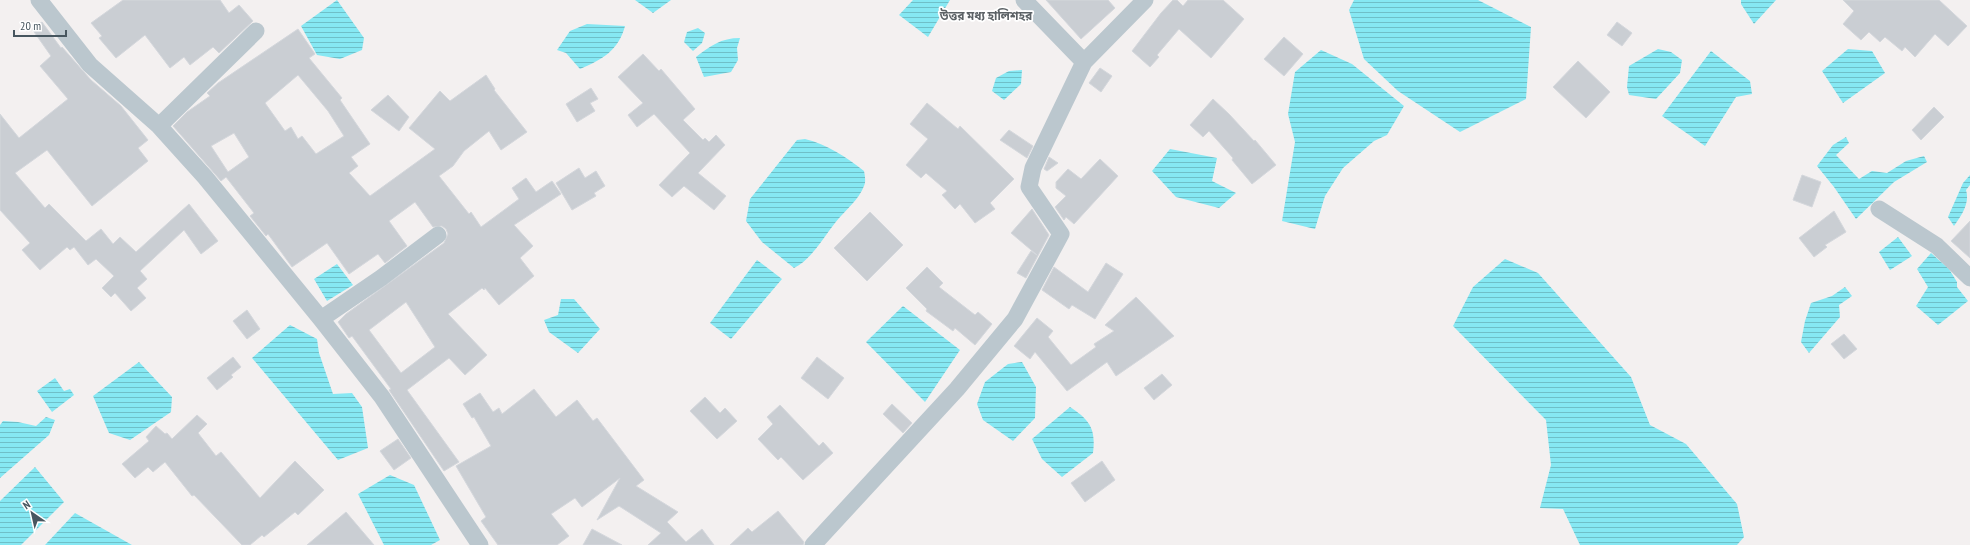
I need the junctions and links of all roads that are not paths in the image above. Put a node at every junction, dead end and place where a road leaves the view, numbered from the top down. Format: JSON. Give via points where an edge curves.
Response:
{"nodes":[{"id":1,"x":39,"y":0,"type":"edge"},
{"id":2,"x":1024,"y":0,"type":"edge"},
{"id":3,"x":1145,"y":0,"type":"edge"},
{"id":4,"x":256,"y":31,"type":"dead end"},
{"id":5,"x":1084,"y":62,"type":"junction"},
{"id":6,"x":159,"y":126,"type":"junction"},
{"id":7,"x":1879,"y":209,"type":"dead end"},
{"id":8,"x":438,"y":236,"type":"dead end"},
{"id":9,"x":1970,"y":278,"type":"edge"},
{"id":10,"x":322,"y":319,"type":"junction"},
{"id":11,"x":480,"y":545,"type":"edge"},
{"id":12,"x":813,"y":545,"type":"edge"}],
"edges":[{"from":1,"to":6,"type":"street","via":[[90,65]]},
{"from":2,"to":5,"type":"street"},
{"from":3,"to":5,"type":"street"},
{"from":4,"to":6,"type":"street"},
{"from":5,"to":12,"type":"street","via":[[1033,168],[1029,187],[1061,234],[1015,319],[957,389]]},
{"from":6,"to":10,"type":"street","via":[[205,177]]},
{"from":7,"to":9,"type":"street","via":[[1937,246]]},
{"from":8,"to":10,"type":"street"},
{"from":10,"to":11,"type":"street","via":[[382,397]]}]}
